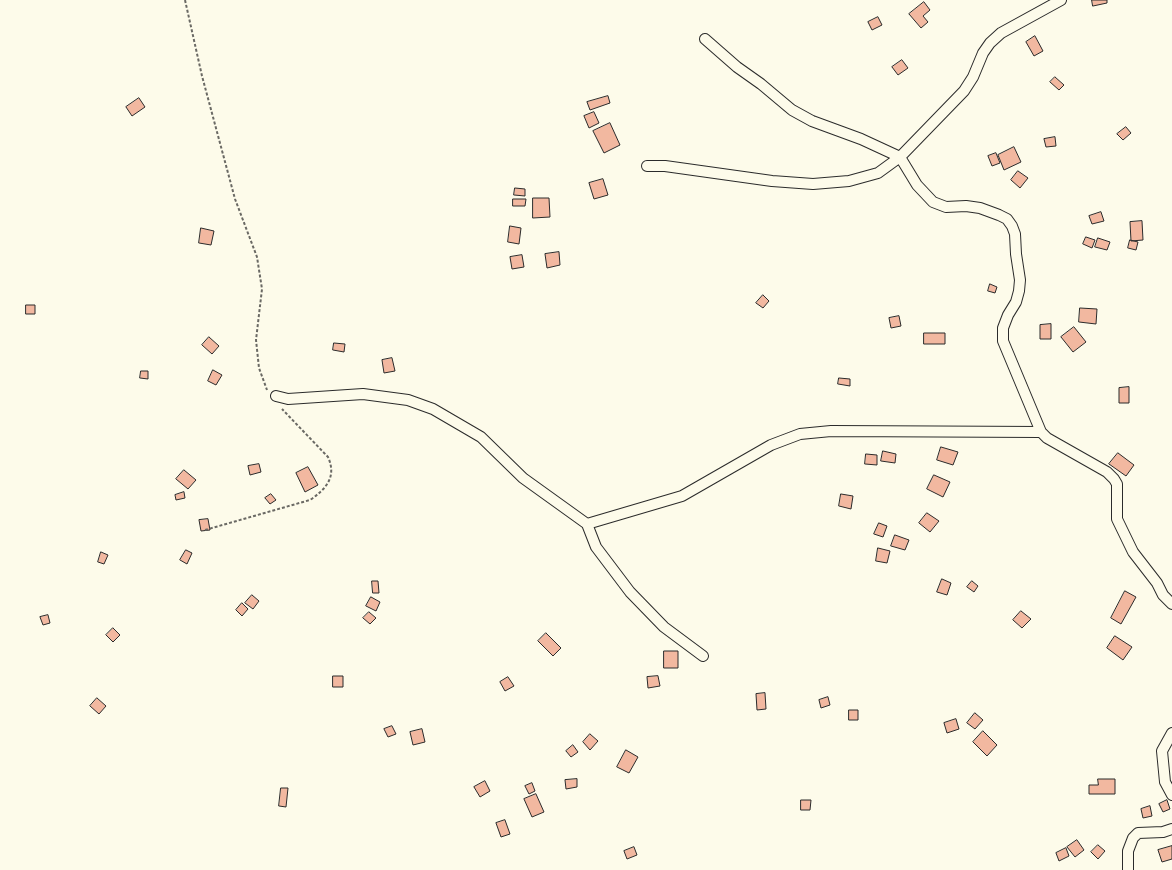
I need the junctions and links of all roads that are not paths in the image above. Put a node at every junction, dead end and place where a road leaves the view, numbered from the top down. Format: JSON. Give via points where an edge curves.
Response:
{"nodes":[{"id":1,"x":1061,"y":0,"type":"edge"},
{"id":2,"x":705,"y":39,"type":"dead end"},
{"id":3,"x":900,"y":157,"type":"junction"},
{"id":4,"x":647,"y":166,"type":"dead end"},
{"id":5,"x":272,"y":394,"type":"road end"},
{"id":6,"x":1041,"y":432,"type":"junction"},
{"id":7,"x":587,"y":524,"type":"junction"},
{"id":8,"x":1172,"y":604,"type":"edge"},
{"id":9,"x":703,"y":656,"type":"dead end"},
{"id":10,"x":1172,"y":732,"type":"edge"},
{"id":11,"x":1172,"y":794,"type":"edge"},
{"id":12,"x":1172,"y":829,"type":"edge"},
{"id":13,"x":1128,"y":870,"type":"edge"}],
"edges":[{"from":1,"to":3,"type":"street","via":[[1001,33],[990,43],[964,91]]},
{"from":2,"to":3,"type":"street","via":[[792,110],[812,121]]},
{"from":3,"to":4,"type":"street","via":[[878,173],[849,182],[814,184]]},
{"from":3,"to":6,"type":"street","via":[[917,185],[933,202],[946,207],[980,208],[1007,219],[1012,226],[1020,280],[1016,302],[1003,328],[1003,340]]},
{"from":5,"to":7,"type":"street","via":[[288,399],[363,394],[408,400],[432,409],[481,437],[523,478]]},
{"from":6,"to":7,"type":"street","via":[[831,431],[800,434],[771,445],[682,496]]},
{"from":6,"to":8,"type":"street","via":[[1046,438],[1107,472],[1114,479],[1117,484],[1117,519],[1133,552]]},
{"from":7,"to":9,"type":"street","via":[[596,547],[630,592],[664,627]]},
{"from":10,"to":11,"type":"street","via":[[1162,751],[1165,782]]},
{"from":12,"to":13,"type":"street","via":[[1138,833],[1132,838],[1128,851]]}]}
